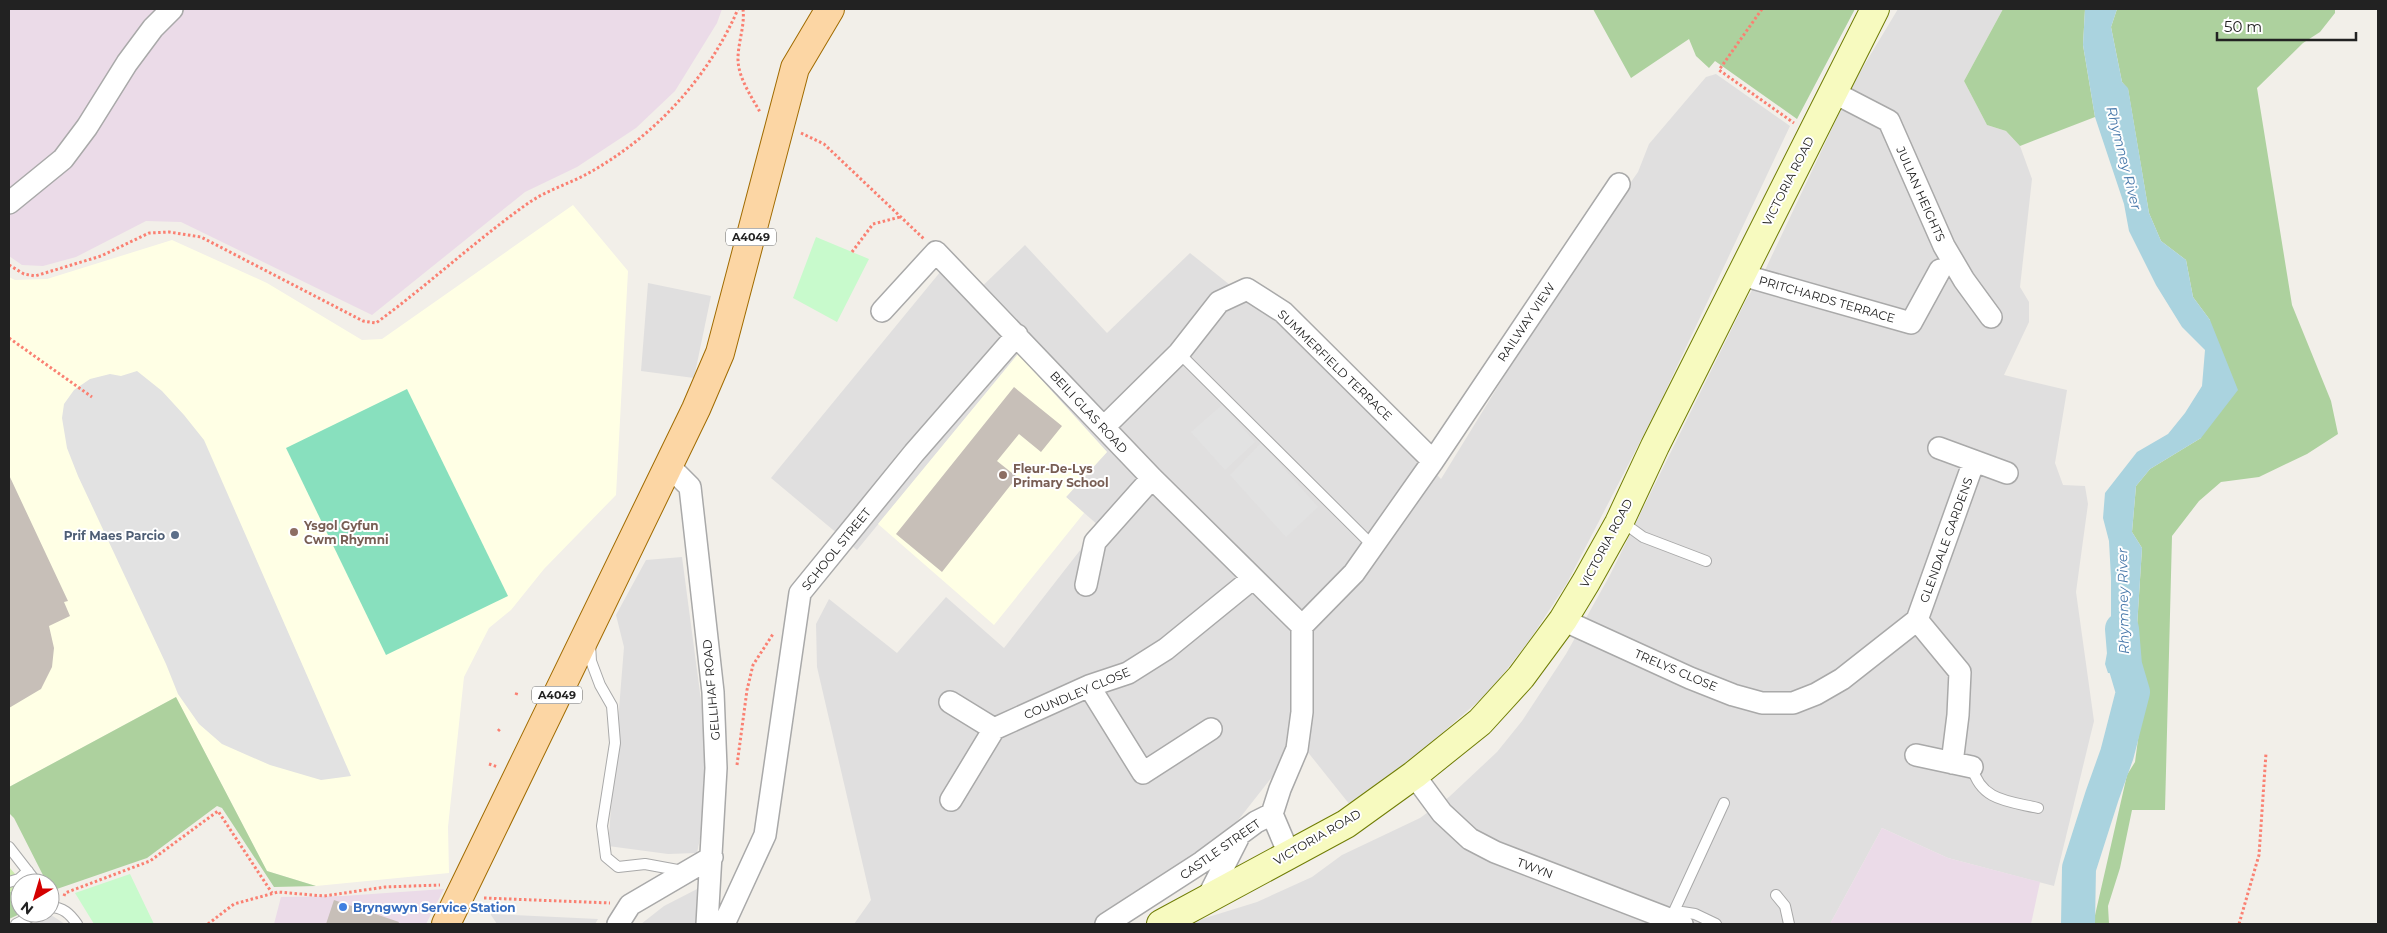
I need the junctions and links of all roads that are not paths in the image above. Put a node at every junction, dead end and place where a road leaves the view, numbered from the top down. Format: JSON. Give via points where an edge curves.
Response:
{"nodes":[{"id":1,"x":172,"y":9,"type":"edge"},
{"id":2,"x":830,"y":9,"type":"edge"},
{"id":3,"x":1876,"y":9,"type":"edge"},
{"id":4,"x":1833,"y":92,"type":"junction"},
{"id":5,"x":1618,"y":184,"type":"dead end"},
{"id":6,"x":9,"y":203,"type":"edge"},
{"id":7,"x":1940,"y":270,"type":"dead end"},
{"id":8,"x":1742,"y":275,"type":"junction"},
{"id":9,"x":882,"y":311,"type":"dead end"},
{"id":10,"x":1991,"y":317,"type":"dead end"},
{"id":11,"x":1017,"y":335,"type":"junction"},
{"id":12,"x":1180,"y":353,"type":"junction"},
{"id":13,"x":1104,"y":427,"type":"junction"},
{"id":14,"x":1939,"y":448,"type":"dead end"},
{"id":15,"x":1433,"y":461,"type":"junction"},
{"id":16,"x":1974,"y":461,"type":"junction"},
{"id":17,"x":668,"y":465,"type":"junction"},
{"id":18,"x":2006,"y":473,"type":"dead end"},
{"id":19,"x":1152,"y":478,"type":"junction"},
{"id":20,"x":1620,"y":521,"type":"junction"},
{"id":21,"x":1372,"y":546,"type":"junction"},
{"id":22,"x":1706,"y":562,"type":"dead end"},
{"id":23,"x":1252,"y":579,"type":"junction"},
{"id":24,"x":1086,"y":585,"type":"dead end"},
{"id":25,"x":1563,"y":620,"type":"junction"},
{"id":26,"x":1917,"y":620,"type":"junction"},
{"id":27,"x":1302,"y":626,"type":"junction"},
{"id":28,"x":588,"y":630,"type":"junction"},
{"id":29,"x":1089,"y":686,"type":"junction"},
{"id":30,"x":950,"y":702,"type":"dead end"},
{"id":31,"x":994,"y":729,"type":"junction"},
{"id":32,"x":1211,"y":729,"type":"dead end"},
{"id":33,"x":1916,"y":756,"type":"dead end"},
{"id":34,"x":1962,"y":765,"type":"junction"},
{"id":35,"x":1414,"y":775,"type":"junction"},
{"id":36,"x":952,"y":800,"type":"dead end"},
{"id":37,"x":1724,"y":803,"type":"dead end"},
{"id":38,"x":2038,"y":808,"type":"dead end"},
{"id":39,"x":1272,"y":814,"type":"junction"},
{"id":40,"x":1240,"y":833,"type":"junction"},
{"id":41,"x":9,"y":847,"type":"edge"},
{"id":42,"x":1289,"y":854,"type":"junction"},
{"id":43,"x":712,"y":857,"type":"junction"},
{"id":44,"x":28,"y":871,"type":"joint"},
{"id":45,"x":686,"y":872,"type":"junction"},
{"id":46,"x":9,"y":882,"type":"edge"},
{"id":47,"x":1776,"y":895,"type":"dead end"},
{"id":48,"x":1208,"y":898,"type":"junction"},
{"id":49,"x":60,"y":910,"type":"edge"},
{"id":50,"x":1676,"y":922,"type":"edge"},
{"id":51,"x":78,"y":924,"type":"edge"},
{"id":52,"x":446,"y":924,"type":"edge"},
{"id":53,"x":618,"y":924,"type":"edge"},
{"id":54,"x":707,"y":924,"type":"edge"},
{"id":55,"x":724,"y":924,"type":"edge"},
{"id":56,"x":1106,"y":924,"type":"edge"},
{"id":57,"x":1161,"y":924,"type":"edge"},
{"id":58,"x":1716,"y":924,"type":"edge"},
{"id":59,"x":1789,"y":924,"type":"edge"}],
"edges":[{"from":1,"to":6,"type":"street","via":[[152,28],[63,159]]},
{"from":2,"to":17,"type":"main road","number":"A4049","via":[[795,68],[720,353]]},
{"from":3,"to":4,"type":"main road","name":"VICTORIA ROAD"},
{"from":4,"to":8,"type":"main road","name":"VICTORIA ROAD"},
{"from":4,"to":10,"type":"street","name":"JULIAN HEIGHTS","via":[[1889,121],[1944,246]]},
{"from":5,"to":15,"type":"street","name":"RAILWAY VIEW"},
{"from":7,"to":8,"type":"street","name":"PRITCHARDS TERRACE","via":[[1911,323]]},
{"from":8,"to":20,"type":"main road","name":"VICTORIA ROAD"},
{"from":9,"to":11,"type":"street","name":"BEILI GLAS ROAD","via":[[936,252]]},
{"from":11,"to":13,"type":"street","name":"BEILI GLAS ROAD"},
{"from":11,"to":55,"type":"street","name":"SCHOOL STREET","via":[[914,453],[800,593],[765,834]]},
{"from":12,"to":13,"type":"street","name":"SUMMERFIELD TERRACE"},
{"from":12,"to":15,"type":"street","name":"SUMMERFIELD TERRACE","via":[[1220,302],[1247,288],[1283,312]]},
{"from":12,"to":21,"type":"lane"},
{"from":13,"to":19,"type":"street","name":"BEILI GLAS ROAD"},
{"from":14,"to":16,"type":"street"},
{"from":15,"to":21,"type":"street","name":"RAILWAY VIEW"},
{"from":16,"to":18,"type":"street"},
{"from":16,"to":26,"type":"street","name":"GLENDALE GARDENS"},
{"from":17,"to":28,"type":"main road","number":"A4049"},
{"from":17,"to":43,"type":"street","name":"GELLIHAF ROAD","via":[[690,487],[713,692],[716,768]]},
{"from":19,"to":23,"type":"street","name":"BEILI GLAS ROAD"},
{"from":19,"to":24,"type":"street","via":[[1096,542]]},
{"from":20,"to":22,"type":"lane","via":[[1643,536]]},
{"from":20,"to":25,"type":"main road","name":"VICTORIA ROAD"},
{"from":21,"to":27,"type":"street","name":"RAILWAY VIEW","via":[[1354,573]]},
{"from":23,"to":27,"type":"street","name":"BEILI GLAS ROAD"},
{"from":23,"to":29,"type":"street","name":"COUNDLEY CLOSE","via":[[1166,649],[1128,673]]},
{"from":25,"to":26,"type":"street","name":"TRELYS CLOSE","via":[[1734,695],[1762,703],[1793,704],[1842,678]]},
{"from":25,"to":35,"type":"main road","name":"VICTORIA ROAD","via":[[1521,677],[1480,722]]},
{"from":26,"to":34,"type":"street","via":[[1960,672],[1958,715]]},
{"from":27,"to":39,"type":"street","name":"CASTLE STREET","via":[[1302,712],[1297,749]]},
{"from":28,"to":45,"type":"lane","via":[[592,661],[612,706],[615,743],[602,826],[606,856],[618,867],[645,864]]},
{"from":28,"to":52,"type":"main road","number":"A4049"},
{"from":29,"to":31,"type":"street","name":"COUNDLEY CLOSE"},
{"from":29,"to":32,"type":"street","via":[[1143,773]]},
{"from":30,"to":31,"type":"street"},
{"from":31,"to":36,"type":"street"},
{"from":33,"to":34,"type":"street"},
{"from":34,"to":38,"type":"lane","via":[[1985,791],[2006,801]]},
{"from":35,"to":42,"type":"main road","name":"VICTORIA ROAD","via":[[1346,824]]},
{"from":35,"to":50,"type":"street","name":"TWYN","via":[[1442,813],[1470,839],[1495,852]]},
{"from":37,"to":50,"type":"lane"},
{"from":39,"to":40,"type":"street","name":"CASTLE STREET"},
{"from":39,"to":42,"type":"street"},
{"from":40,"to":48,"type":"street"},
{"from":40,"to":56,"type":"street","name":"CASTLE STREET","via":[[1150,898]]},
{"from":41,"to":44,"type":"lane"},
{"from":42,"to":48,"type":"main road","name":"VICTORIA ROAD"},
{"from":43,"to":45,"type":"street"},
{"from":43,"to":54,"type":"street","name":"GELLIHAF ROAD"},
{"from":44,"to":46,"type":"lane"},
{"from":45,"to":53,"type":"street","via":[[630,905]]},
{"from":47,"to":59,"type":"lane","via":[[1785,906]]},
{"from":48,"to":57,"type":"main road","name":"VICTORIA ROAD"},
{"from":49,"to":51,"type":"lane"},
{"from":50,"to":58,"type":"lane","via":[[1682,912]]}]}
